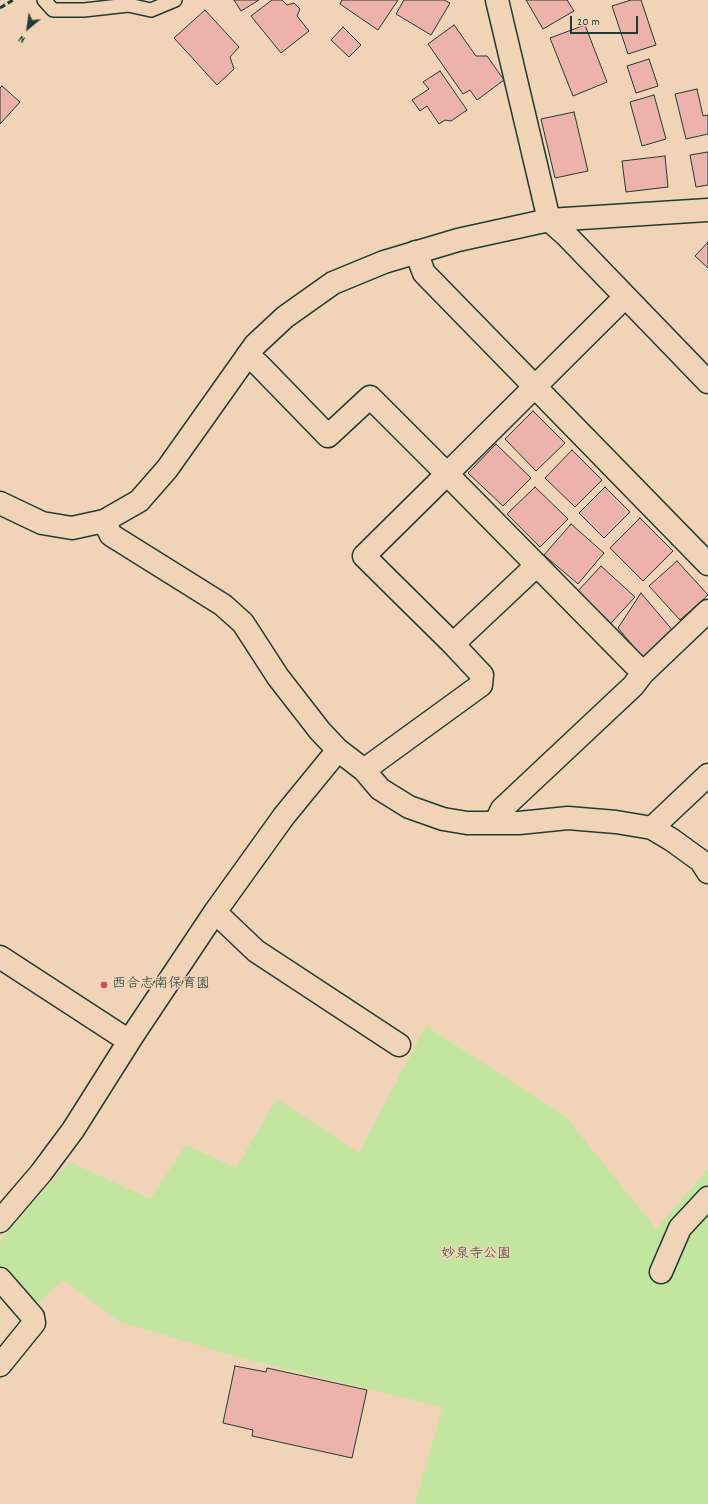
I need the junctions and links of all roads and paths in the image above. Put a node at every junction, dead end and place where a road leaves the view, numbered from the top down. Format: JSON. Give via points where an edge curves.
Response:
{"nodes":[{"id":1,"x":44,"y":0,"type":"edge"},
{"id":2,"x":175,"y":0,"type":"edge"},
{"id":3,"x":497,"y":0,"type":"edge"},
{"id":4,"x":708,"y":210,"type":"edge"},
{"id":5,"x":549,"y":220,"type":"junction"},
{"id":6,"x":416,"y":252,"type":"junction"},
{"id":7,"x":626,"y":297,"type":"junction"},
{"id":8,"x":247,"y":356,"type":"junction"},
{"id":9,"x":708,"y":382,"type":"edge"},
{"id":10,"x":535,"y":386,"type":"junction"},
{"id":11,"x":447,"y":474,"type":"junction"},
{"id":12,"x":0,"y":503,"type":"edge"},
{"id":13,"x":104,"y":521,"type":"junction"},
{"id":14,"x":536,"y":564,"type":"junction"},
{"id":15,"x":708,"y":564,"type":"edge"},
{"id":16,"x":708,"y":612,"type":"edge"},
{"id":17,"x":453,"y":644,"type":"junction"},
{"id":18,"x":643,"y":672,"type":"junction"},
{"id":19,"x":338,"y":750,"type":"junction"},
{"id":20,"x":364,"y":770,"type":"junction"},
{"id":21,"x":708,"y":775,"type":"edge"},
{"id":22,"x":495,"y":823,"type":"junction"},
{"id":23,"x":652,"y":828,"type":"junction"},
{"id":24,"x":708,"y":872,"type":"edge"},
{"id":25,"x":215,"y":912,"type":"junction"},
{"id":26,"x":0,"y":957,"type":"edge"},
{"id":27,"x":129,"y":1041,"type":"junction"},
{"id":28,"x":399,"y":1045,"type":"dead end"},
{"id":29,"x":708,"y":1198,"type":"edge"},
{"id":30,"x":0,"y":1221,"type":"edge"},
{"id":31,"x":661,"y":1272,"type":"dead end"},
{"id":32,"x":0,"y":1279,"type":"edge"},
{"id":33,"x":0,"y":1365,"type":"edge"}],
"edges":[{"from":1,"to":2,"type":"lane","via":[[52,10],[84,10],[128,5],[151,10]]},
{"from":3,"to":5,"type":"street"},
{"from":4,"to":5,"type":"street"},
{"from":5,"to":6,"type":"street"},
{"from":5,"to":7,"type":"street"},
{"from":6,"to":8,"type":"street","via":[[333,283],[285,317]]},
{"from":6,"to":10,"type":"street","via":[[424,273]]},
{"from":7,"to":9,"type":"street"},
{"from":7,"to":10,"type":"street"},
{"from":8,"to":11,"type":"street","via":[[258,364],[328,436],[370,397]]},
{"from":8,"to":13,"type":"street","via":[[167,469],[139,501]]},
{"from":10,"to":11,"type":"street"},
{"from":10,"to":15,"type":"street"},
{"from":11,"to":14,"type":"street"},
{"from":11,"to":17,"type":"street","via":[[364,556]]},
{"from":12,"to":13,"type":"street","via":[[42,523],[72,528]]},
{"from":13,"to":19,"type":"street","via":[[111,535],[208,594],[243,624],[278,677]]},
{"from":14,"to":17,"type":"street"},
{"from":14,"to":18,"type":"street"},
{"from":16,"to":18,"type":"street"},
{"from":17,"to":20,"type":"street","via":[[482,675],[481,685]]},
{"from":18,"to":22,"type":"street","via":[[633,686],[502,809]]},
{"from":19,"to":20,"type":"street"},
{"from":19,"to":25,"type":"street","via":[[284,816]]},
{"from":20,"to":22,"type":"street","via":[[380,789],[409,808],[443,820]]},
{"from":21,"to":23,"type":"street"},
{"from":22,"to":23,"type":"street","via":[[568,818]]},
{"from":23,"to":24,"type":"street","via":[[701,861]]},
{"from":25,"to":27,"type":"street"},
{"from":25,"to":28,"type":"street","via":[[256,952]]},
{"from":26,"to":27,"type":"street"},
{"from":27,"to":30,"type":"street","via":[[73,1130]]},
{"from":29,"to":31,"type":"street","via":[[680,1228]]},
{"from":32,"to":33,"type":"street","via":[[33,1318],[34,1323]]}]}
